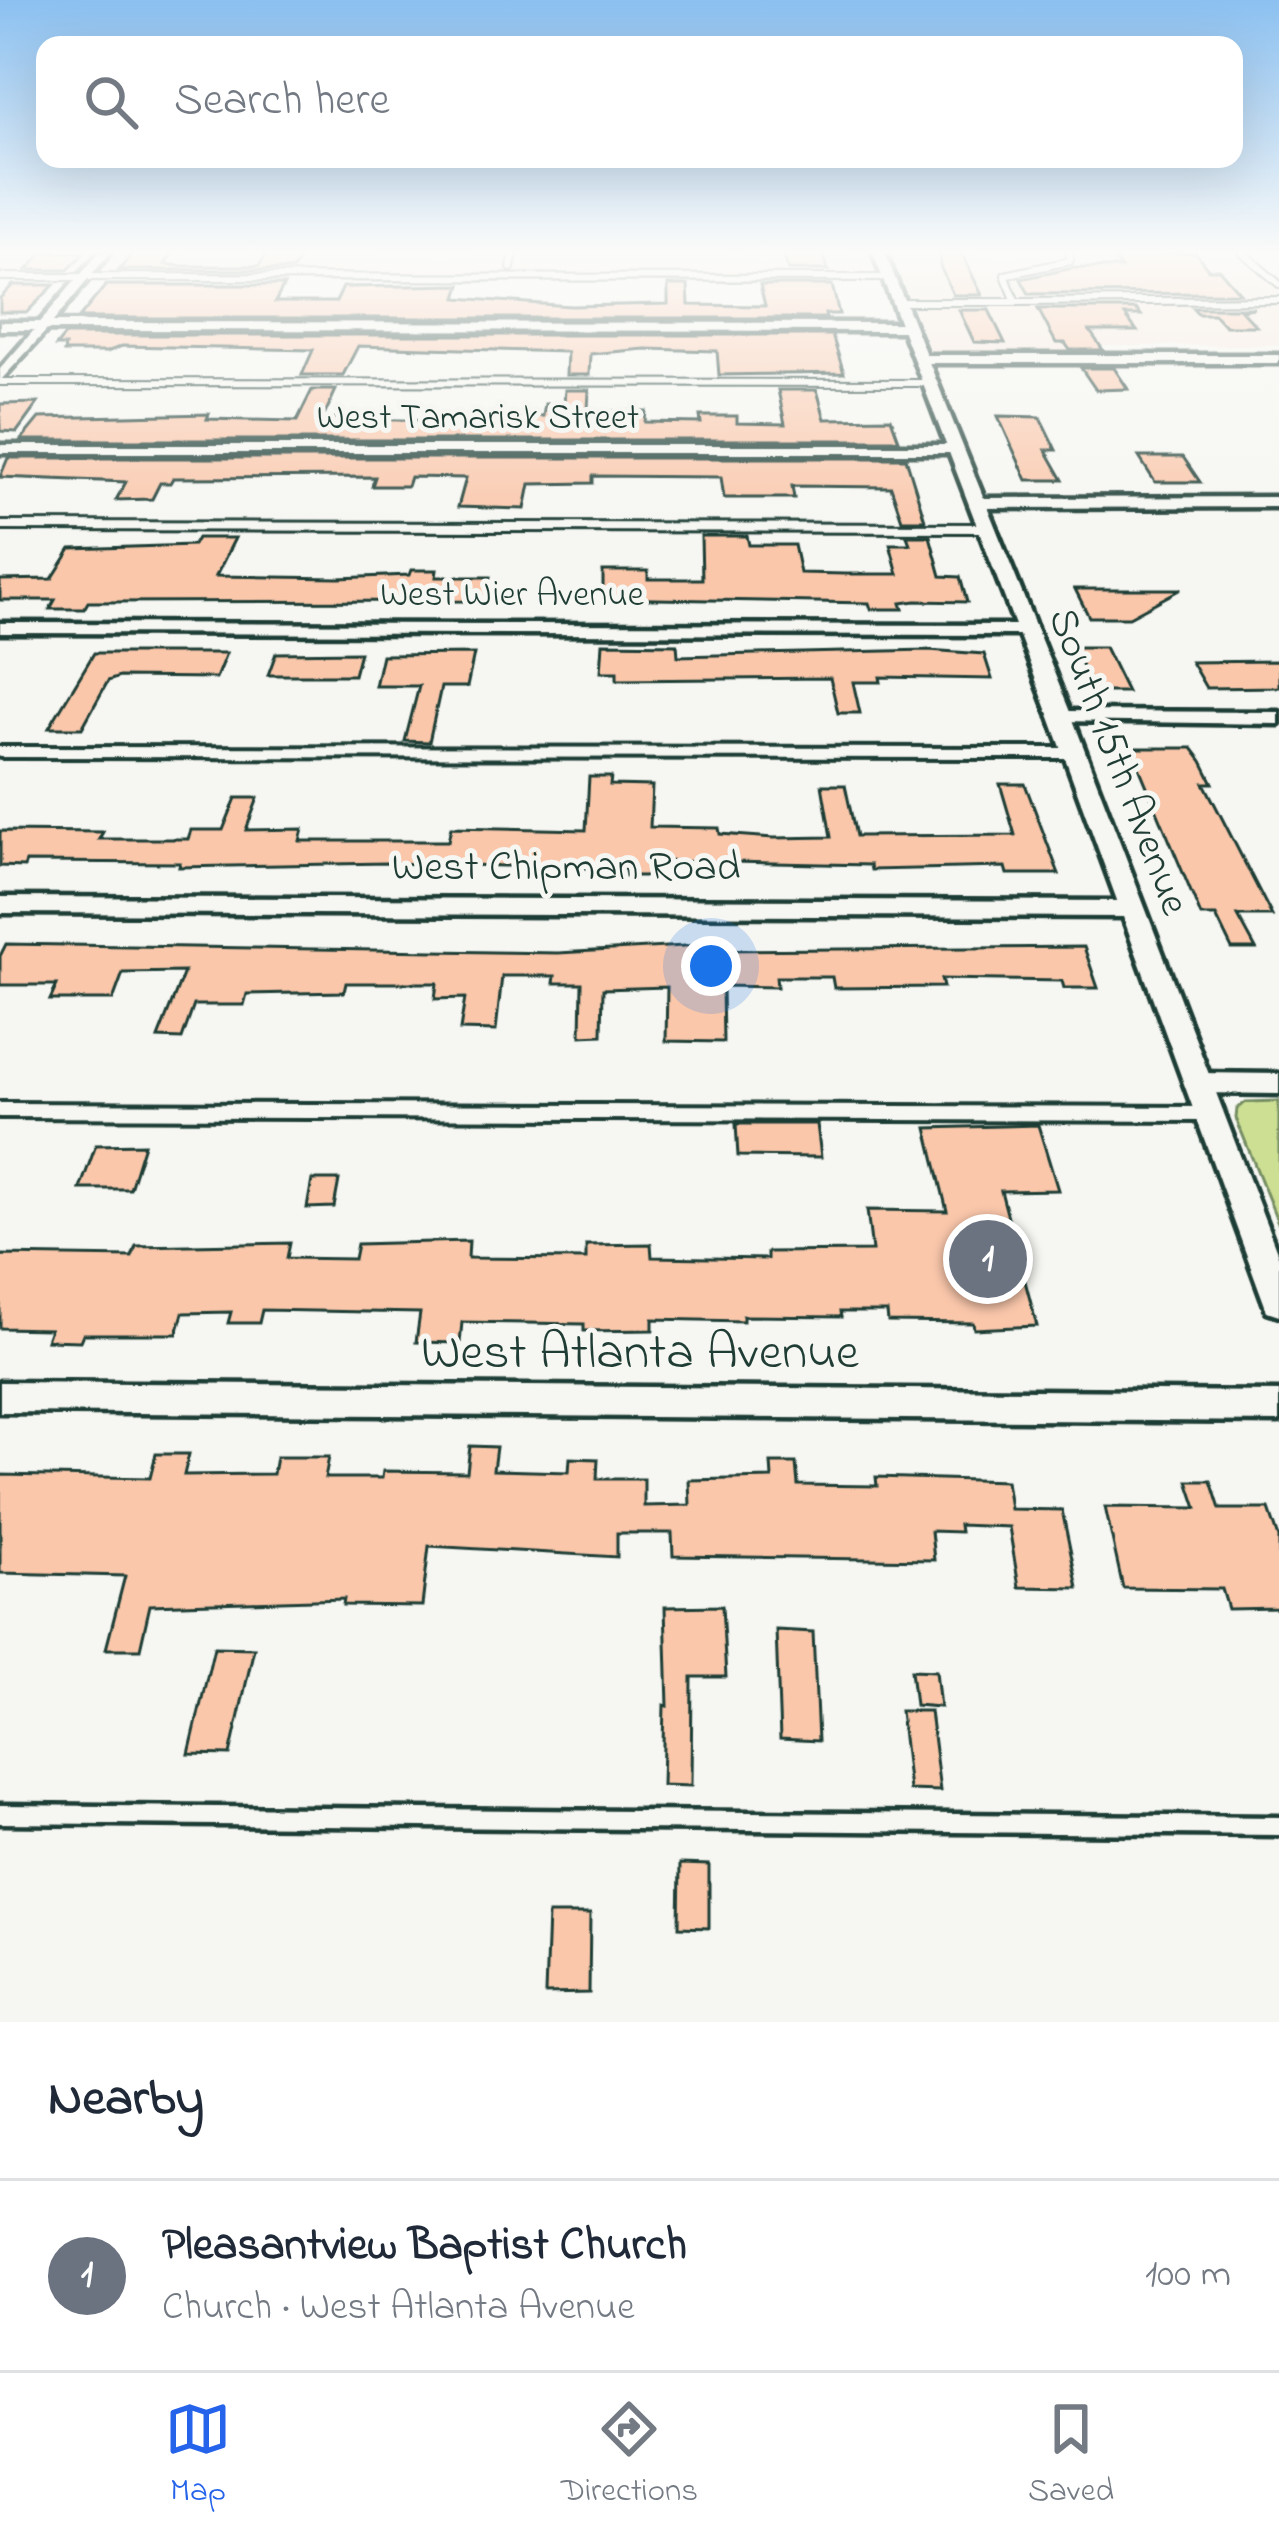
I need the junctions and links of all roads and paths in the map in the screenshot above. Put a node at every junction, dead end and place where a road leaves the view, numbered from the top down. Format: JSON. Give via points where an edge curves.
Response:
{"nodes":[{"id":1,"x":27,"y":347,"type":"edge"},
{"id":2,"x":917,"y":347,"type":"edge"},
{"id":3,"x":922,"y":359,"type":"junction"},
{"id":4,"x":1279,"y":359,"type":"edge"},
{"id":5,"x":0,"y":380,"type":"edge"},
{"id":6,"x":932,"y":383,"type":"junction"},
{"id":7,"x":0,"y":449,"type":"edge"},
{"id":8,"x":956,"y":449,"type":"junction"},
{"id":9,"x":1279,"y":502,"type":"edge"},
{"id":10,"x":978,"y":503,"type":"junction"},
{"id":11,"x":0,"y":526,"type":"edge"},
{"id":12,"x":988,"y":528,"type":"junction"},
{"id":13,"x":0,"y":628,"type":"edge"},
{"id":14,"x":1024,"y":629,"type":"junction"},
{"id":15,"x":1061,"y":717,"type":"junction"},
{"id":16,"x":1279,"y":718,"type":"edge"},
{"id":17,"x":0,"y":752,"type":"edge"},
{"id":18,"x":1074,"y":753,"type":"junction"},
{"id":19,"x":0,"y":905,"type":"edge"},
{"id":20,"x":1131,"y":910,"type":"junction"},
{"id":21,"x":1197,"y":1083,"type":"junction"},
{"id":22,"x":1279,"y":1084,"type":"edge"},
{"id":23,"x":0,"y":1109,"type":"edge"},
{"id":24,"x":1208,"y":1114,"type":"junction"},
{"id":25,"x":1279,"y":1300,"type":"edge"},
{"id":26,"x":0,"y":1397,"type":"edge"},
{"id":27,"x":1279,"y":1407,"type":"edge"},
{"id":28,"x":0,"y":1814,"type":"edge"},
{"id":29,"x":1279,"y":1826,"type":"edge"}],
"edges":[{"from":1,"to":5,"type":"street"},
{"from":2,"to":3,"type":"street","name":"South 15th Avenue"},
{"from":3,"to":4,"type":"street"},
{"from":3,"to":6,"type":"street","name":"South 15th Avenue"},
{"from":5,"to":6,"type":"lane"},
{"from":6,"to":8,"type":"street","name":"South 15th Avenue"},
{"from":7,"to":8,"type":"street","name":"West Tamarisk Street"},
{"from":8,"to":10,"type":"street","name":"South 15th Avenue"},
{"from":9,"to":10,"type":"street"},
{"from":10,"to":12,"type":"street","name":"South 15th Avenue"},
{"from":11,"to":12,"type":"lane"},
{"from":12,"to":14,"type":"street","name":"South 15th Avenue"},
{"from":13,"to":14,"type":"street","name":"West Wier Avenue"},
{"from":14,"to":15,"type":"street","name":"South 15th Avenue"},
{"from":15,"to":16,"type":"street"},
{"from":15,"to":18,"type":"street","name":"South 15th Avenue"},
{"from":17,"to":18,"type":"lane"},
{"from":18,"to":20,"type":"street","name":"South 15th Avenue"},
{"from":19,"to":20,"type":"street","name":"West Chipman Road"},
{"from":20,"to":21,"type":"street","name":"South 15th Avenue"},
{"from":21,"to":22,"type":"street"},
{"from":21,"to":24,"type":"street","name":"South 15th Avenue"},
{"from":23,"to":24,"type":"lane"},
{"from":24,"to":25,"type":"street","name":"South 15th Avenue"},
{"from":26,"to":27,"type":"street","name":"West Atlanta Avenue"},
{"from":28,"to":29,"type":"lane"}]}
